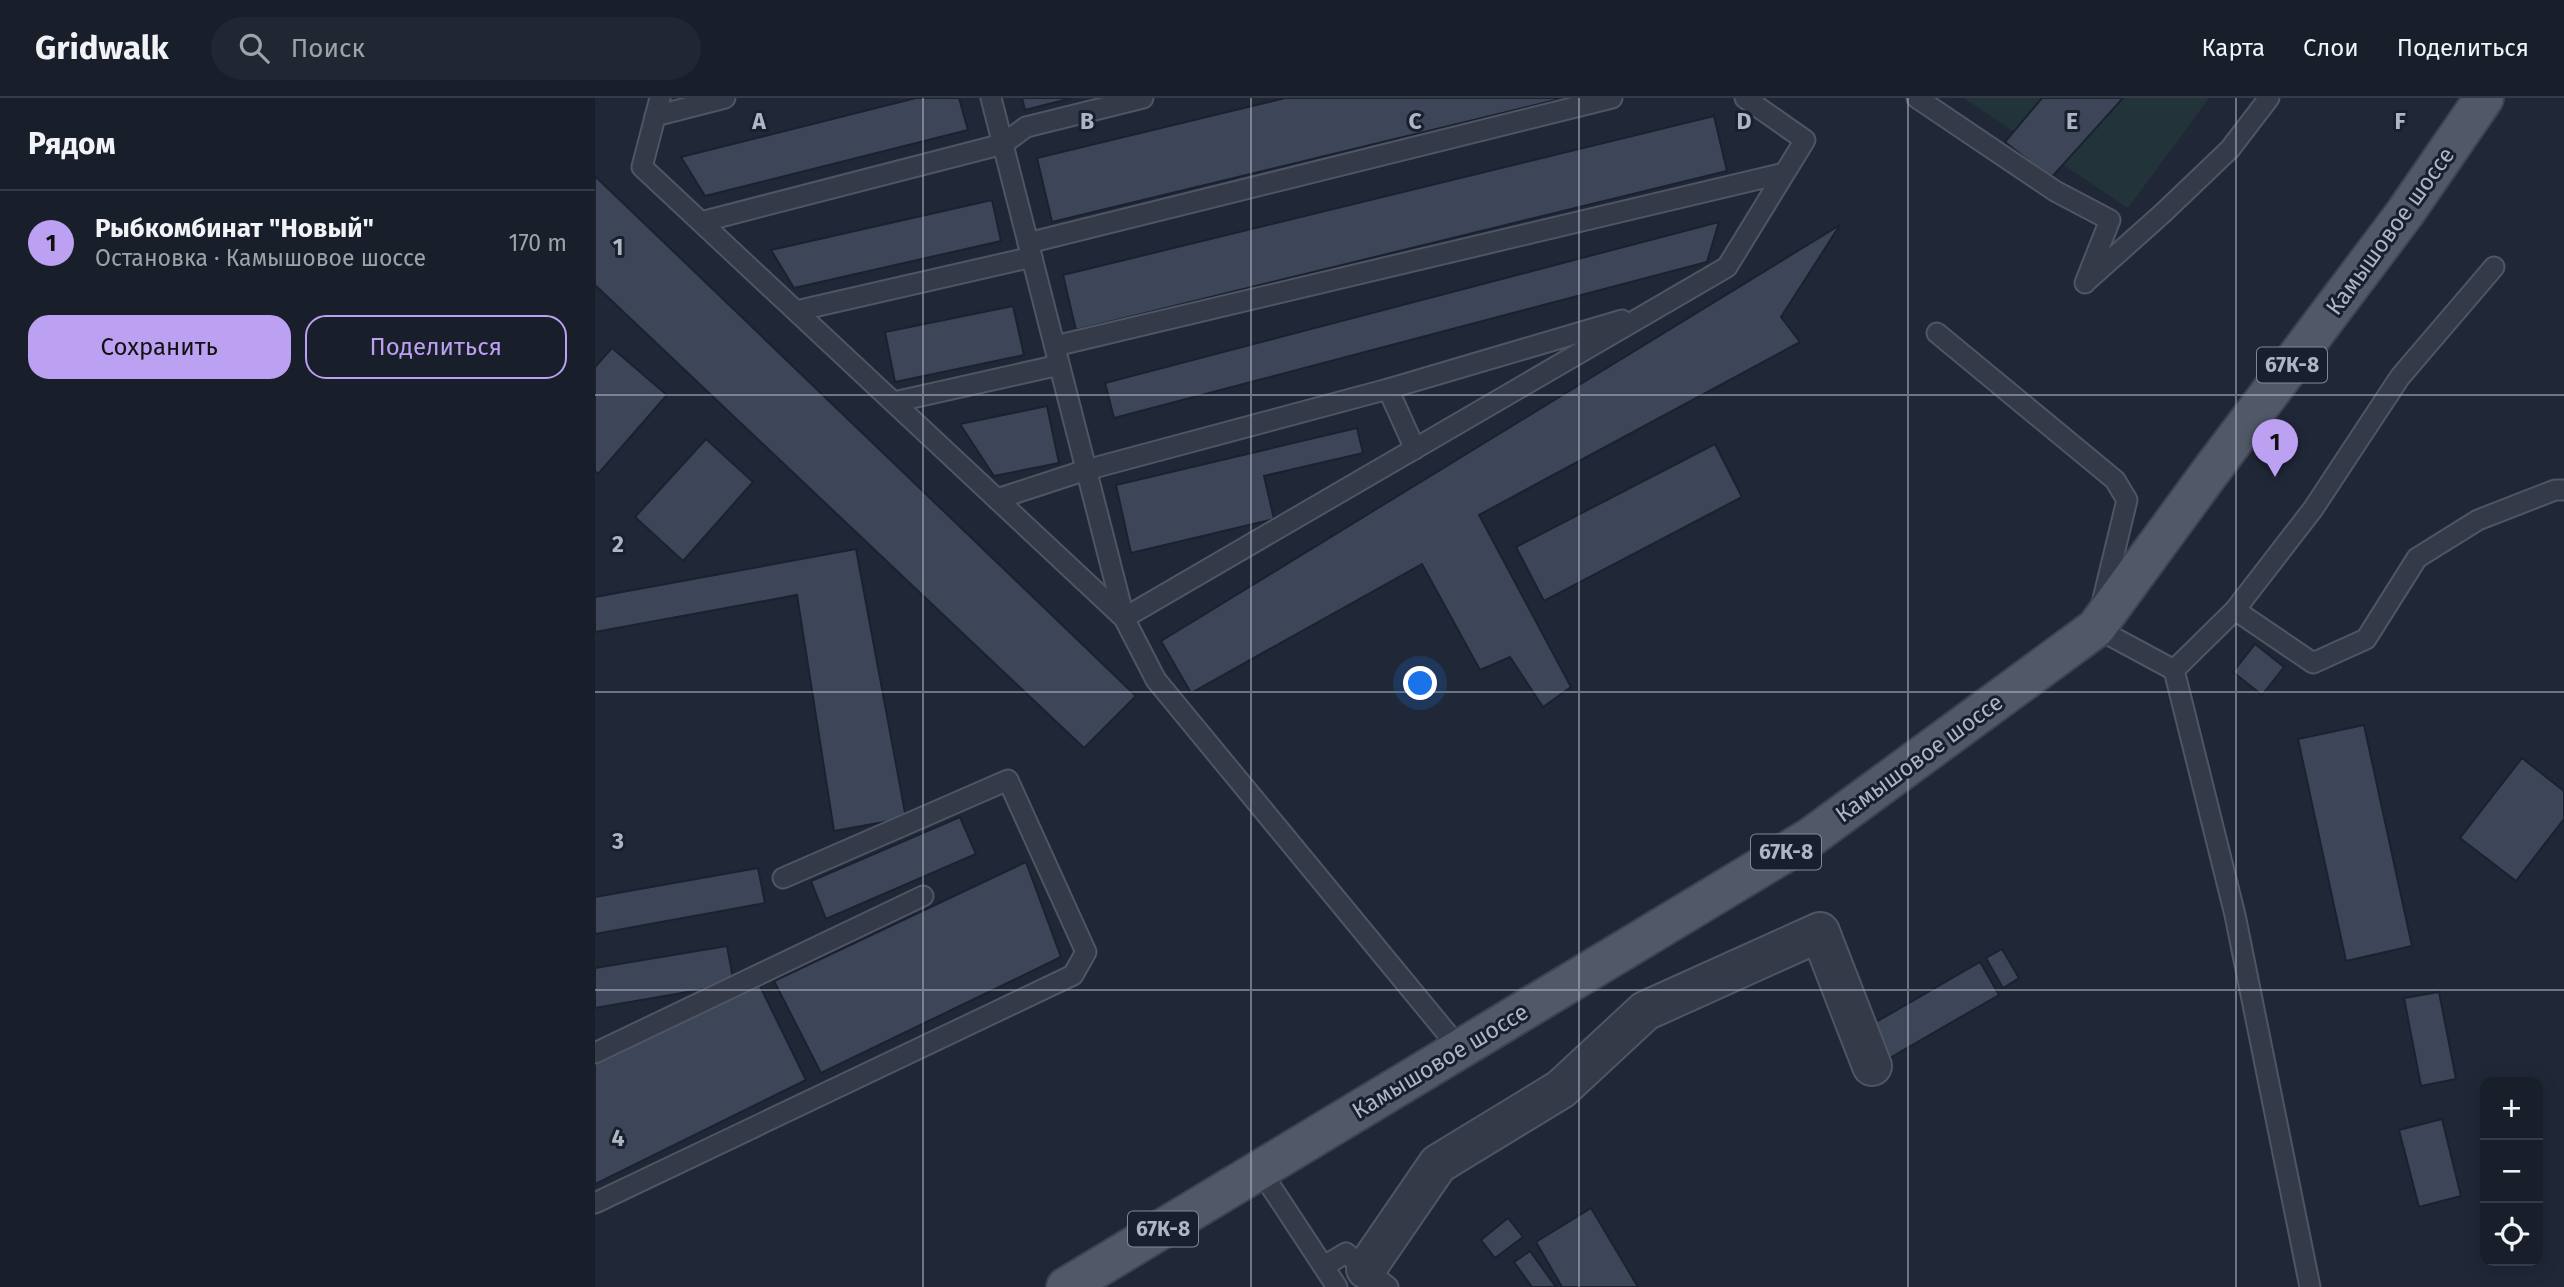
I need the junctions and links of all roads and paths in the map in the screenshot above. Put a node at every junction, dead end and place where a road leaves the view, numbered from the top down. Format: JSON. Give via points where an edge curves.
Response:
{"nodes":[{"id":1,"x":725,"y":98,"type":"edge"},
{"id":2,"x":991,"y":98,"type":"edge"},
{"id":3,"x":1143,"y":98,"type":"edge"},
{"id":4,"x":1612,"y":98,"type":"edge"},
{"id":5,"x":1745,"y":98,"type":"edge"},
{"id":6,"x":1917,"y":98,"type":"edge"},
{"id":7,"x":2269,"y":98,"type":"edge"},
{"id":8,"x":2484,"y":98,"type":"edge"},
{"id":9,"x":658,"y":107,"type":"edge"},
{"id":10,"x":1003,"y":144,"type":"junction"},
{"id":11,"x":1784,"y":173,"type":"junction"},
{"id":12,"x":701,"y":222,"type":"junction"},
{"id":13,"x":1030,"y":250,"type":"junction"},
{"id":14,"x":2494,"y":267,"type":"dead end"},
{"id":15,"x":796,"y":311,"type":"junction"},
{"id":16,"x":1651,"y":311,"type":"junction"},
{"id":17,"x":1937,"y":332,"type":"dead end"},
{"id":18,"x":1057,"y":356,"type":"junction"},
{"id":19,"x":1388,"y":389,"type":"junction"},
{"id":20,"x":894,"y":402,"type":"junction"},
{"id":21,"x":1415,"y":449,"type":"junction"},
{"id":22,"x":1086,"y":470,"type":"junction"},
{"id":23,"x":2564,"y":491,"type":"edge"},
{"id":24,"x":997,"y":499,"type":"junction"},
{"id":25,"x":2235,"y":610,"type":"junction"},
{"id":26,"x":1124,"y":618,"type":"junction"},
{"id":27,"x":2096,"y":628,"type":"junction"},
{"id":28,"x":2174,"y":670,"type":"junction"},
{"id":29,"x":783,"y":878,"type":"dead end"},
{"id":30,"x":923,"y":896,"type":"dead end"},
{"id":31,"x":1460,"y":1049,"type":"junction"},
{"id":32,"x":595,"y":1053,"type":"edge"},
{"id":33,"x":1872,"y":1066,"type":"dead end"},
{"id":34,"x":1259,"y":1170,"type":"junction"},
{"id":35,"x":595,"y":1203,"type":"edge"},
{"id":36,"x":1324,"y":1266,"type":"junction"},
{"id":37,"x":1364,"y":1281,"type":"edge"},
{"id":38,"x":1066,"y":1287,"type":"edge"},
{"id":39,"x":2310,"y":1287,"type":"edge"}],
"edges":[{"from":1,"to":9,"type":"lane"},
{"from":2,"to":10,"type":"lane"},
{"from":3,"to":10,"type":"lane","via":[[1026,127]]},
{"from":4,"to":13,"type":"lane"},
{"from":5,"to":11,"type":"lane","via":[[1805,140]]},
{"from":6,"to":7,"type":"lane","via":[[2055,191],[2111,220],[2085,283],[2230,149]]},
{"from":8,"to":27,"type":"main road","name":"Камышовое шоссе","number":"67К-8","via":[[2406,213]]},
{"from":9,"to":12,"type":"lane","via":[[642,167]]},
{"from":10,"to":12,"type":"lane"},
{"from":10,"to":13,"type":"lane"},
{"from":11,"to":16,"type":"lane","via":[[1727,267]]},
{"from":11,"to":18,"type":"lane"},
{"from":12,"to":15,"type":"lane"},
{"from":13,"to":15,"type":"lane"},
{"from":13,"to":18,"type":"lane"},
{"from":14,"to":25,"type":"lane","via":[[2400,377],[2313,509]]},
{"from":15,"to":20,"type":"lane"},
{"from":16,"to":19,"type":"lane"},
{"from":16,"to":21,"type":"lane"},
{"from":17,"to":27,"type":"lane","via":[[2115,480],[2127,500]]},
{"from":18,"to":20,"type":"lane"},
{"from":18,"to":22,"type":"lane"},
{"from":19,"to":21,"type":"lane"},
{"from":19,"to":22,"type":"lane"},
{"from":20,"to":24,"type":"lane"},
{"from":21,"to":26,"type":"lane"},
{"from":22,"to":24,"type":"lane"},
{"from":22,"to":26,"type":"lane"},
{"from":23,"to":25,"type":"lane","via":[[2555,490],[2478,520],[2417,558],[2366,639],[2313,663]]},
{"from":24,"to":26,"type":"lane"},
{"from":25,"to":28,"type":"lane"},
{"from":26,"to":31,"type":"lane","via":[[1156,680]]},
{"from":27,"to":28,"type":"lane"},
{"from":27,"to":31,"type":"main road","name":"Камышовое шоссе","number":"67К-8","via":[[1811,837]]},
{"from":28,"to":39,"type":"lane","via":[[2235,915]]},
{"from":29,"to":35,"type":"lane","via":[[1008,780],[1086,953],[1073,975]]},
{"from":30,"to":32,"type":"lane"},
{"from":31,"to":34,"type":"main road","name":"Камышовое шоссе","number":"67К-8"},
{"from":33,"to":37,"type":"street","via":[[1820,932],[1645,1011],[1561,1088],[1438,1164]]},
{"from":34,"to":36,"type":"lane"},
{"from":34,"to":38,"type":"main road","name":"Камышовое шоссе","number":"67К-8"},
{"from":36,"to":37,"type":"lane"},
{"from":36,"to":37,"type":"lane","via":[[1346,1253]]}]}
